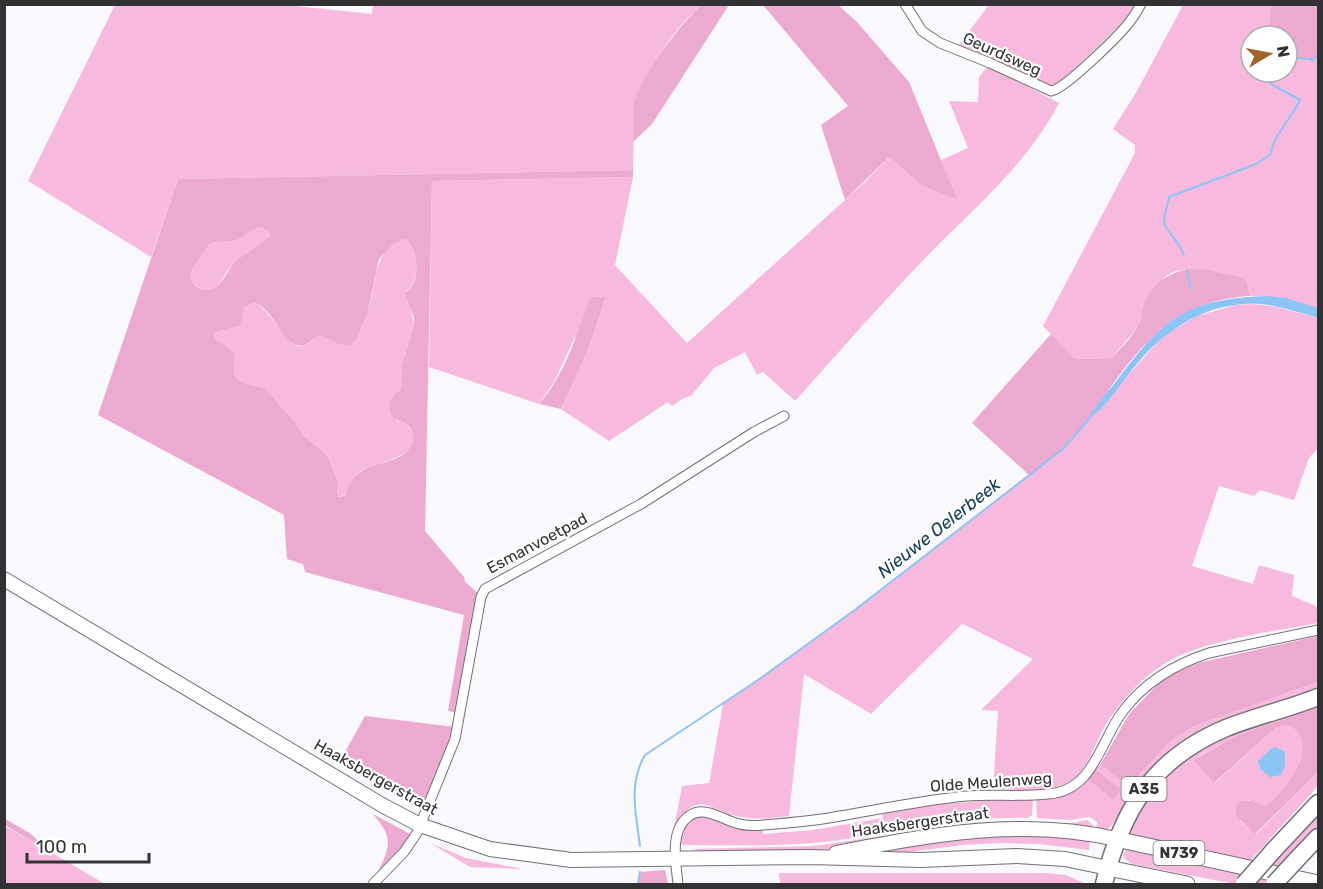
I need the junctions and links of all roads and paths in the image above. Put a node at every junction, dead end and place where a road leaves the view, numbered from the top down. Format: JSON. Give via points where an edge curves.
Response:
{"nodes":[{"id":1,"x":905,"y":4,"type":"edge"},
{"id":2,"x":1141,"y":4,"type":"edge"},
{"id":3,"x":784,"y":416,"type":"dead end"},
{"id":4,"x":4,"y":579,"type":"edge"},
{"id":5,"x":1318,"y":630,"type":"edge"},
{"id":6,"x":1318,"y":697,"type":"edge"},
{"id":7,"x":1318,"y":803,"type":"edge"},
{"id":8,"x":420,"y":825,"type":"junction"},
{"id":9,"x":1318,"y":837,"type":"edge"},
{"id":10,"x":1116,"y":839,"type":"junction"},
{"id":11,"x":810,"y":857,"type":"junction"},
{"id":12,"x":676,"y":859,"type":"junction"},
{"id":13,"x":1108,"y":868,"type":"junction"},
{"id":14,"x":1318,"y":883,"type":"edge"},
{"id":15,"x":373,"y":885,"type":"edge"},
{"id":16,"x":678,"y":885,"type":"edge"},
{"id":17,"x":1104,"y":885,"type":"edge"},
{"id":18,"x":1187,"y":885,"type":"edge"},
{"id":19,"x":1244,"y":885,"type":"edge"},
{"id":20,"x":1274,"y":885,"type":"edge"}],
"edges":[{"from":1,"to":2,"type":"street","name":"Geurdsweg","via":[[922,31],[940,43],[1051,91],[1069,80],[1122,30]]},
{"from":3,"to":8,"type":"street","name":"Esmanvoetpad","via":[[641,504],[485,589],[458,732]]},
{"from":4,"to":8,"type":"main road","name":"Haaksbergerstraat","number":"N739"},
{"from":5,"to":12,"type":"street","name":"Olde Meulenweg","via":[[1209,653],[1164,672],[1124,709],[1086,776],[1056,793],[966,796],[758,826],[736,823],[712,813],[694,813],[677,832]]},
{"from":6,"to":10,"type":"highway","number":"A35","via":[[1227,728],[1186,750],[1143,791]]},
{"from":7,"to":19,"type":"highway","bridge":true},
{"from":8,"to":12,"type":"main road","name":"Haaksbergerstraat","number":"N739","via":[[490,849],[571,860]]},
{"from":8,"to":15,"type":"street","via":[[404,852]]},
{"from":9,"to":20,"type":"highway","bridge":true},
{"from":10,"to":11,"type":"main road","name":"Haaksbergerstraat","number":"N739","via":[[1042,829],[993,829]]},
{"from":10,"to":13,"type":"highway","number":"A35"},
{"from":10,"to":14,"type":"main road","name":"Haaksbergerstraat","number":"N739"},
{"from":11,"to":12,"type":"main road","name":"Haaksbergerstraat","number":"N739"},
{"from":11,"to":13,"type":"main road","name":"Haaksbergerstraat","number":"N739","via":[[921,860],[1017,856],[1065,859]]},
{"from":12,"to":16,"type":"street"},
{"from":13,"to":17,"type":"highway","number":"A35"},
{"from":13,"to":18,"type":"main road","name":"Haaksbergerstraat","number":"N739"}]}
